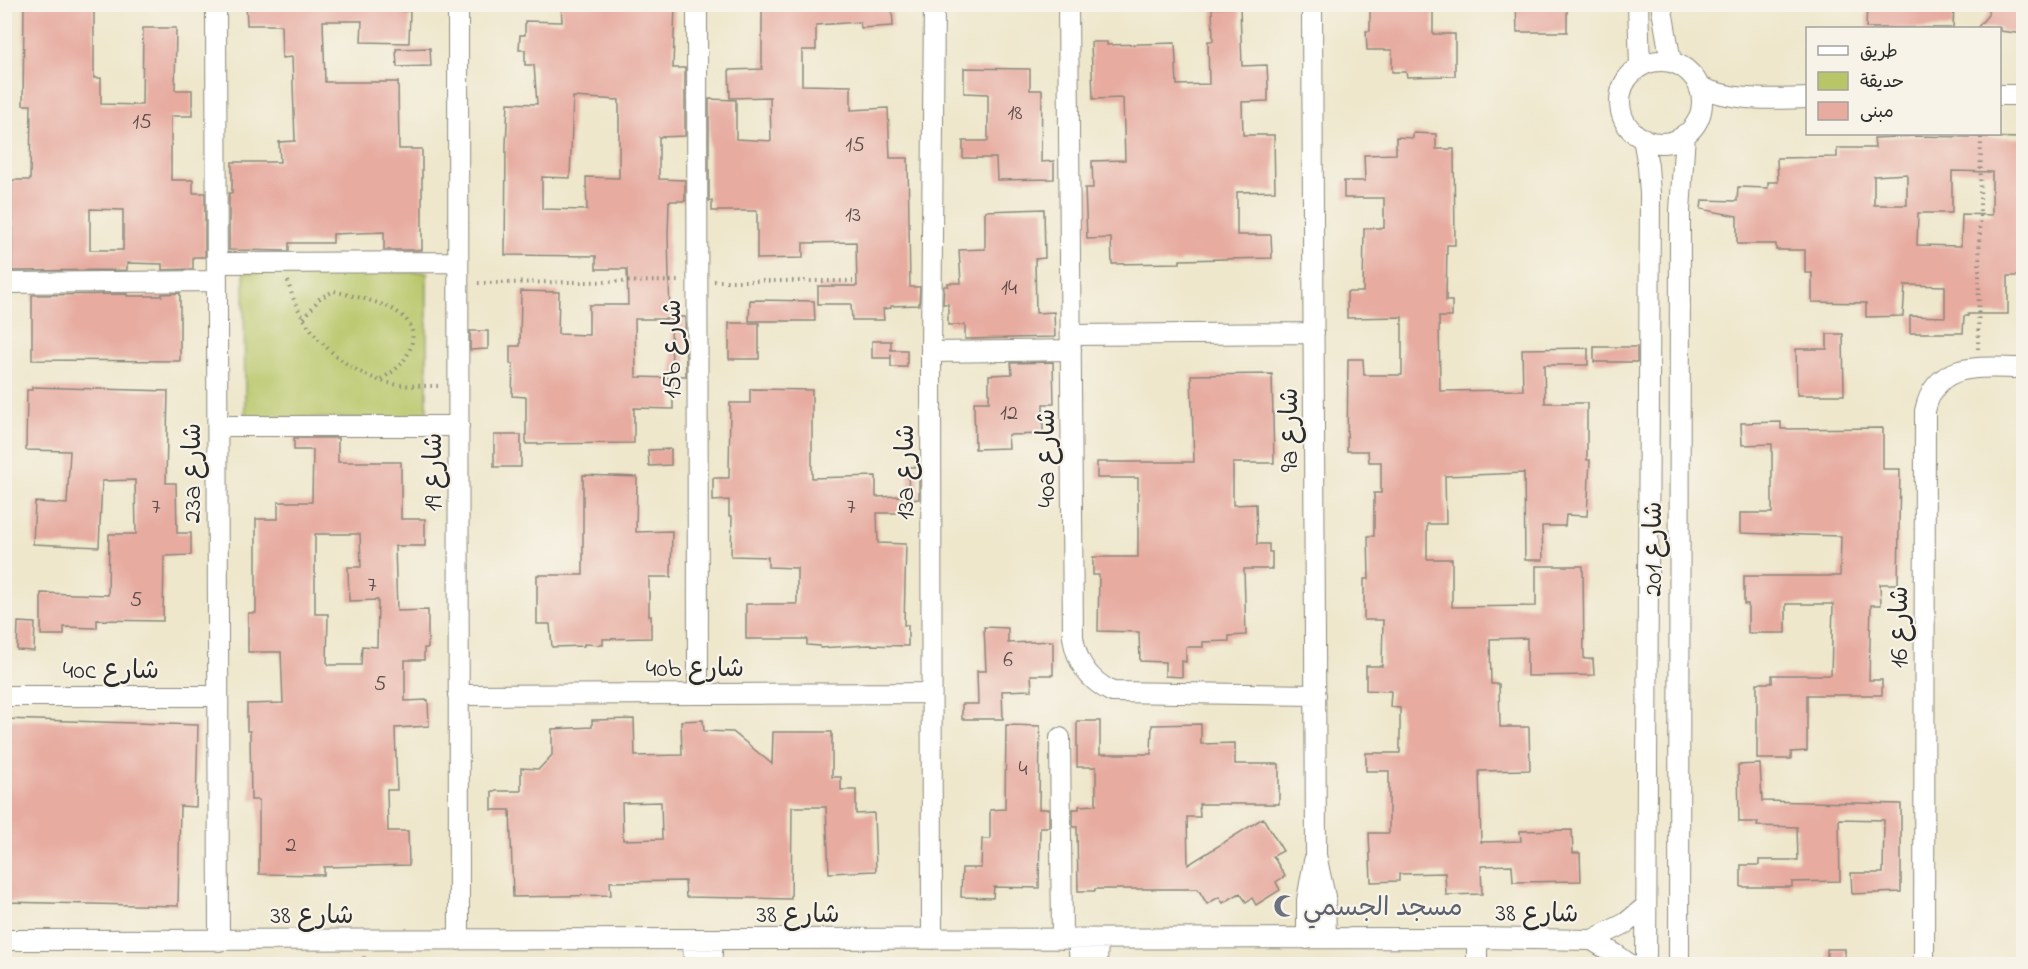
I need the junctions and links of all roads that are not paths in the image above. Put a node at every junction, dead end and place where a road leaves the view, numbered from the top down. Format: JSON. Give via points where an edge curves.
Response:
{"nodes":[{"id":1,"x":216,"y":4,"type":"edge"},
{"id":2,"x":459,"y":4,"type":"edge"},
{"id":3,"x":697,"y":4,"type":"edge"},
{"id":4,"x":934,"y":4,"type":"edge"},
{"id":5,"x":1068,"y":4,"type":"edge"},
{"id":6,"x":1312,"y":4,"type":"edge"},
{"id":7,"x":1638,"y":4,"type":"edge"},
{"id":8,"x":1661,"y":4,"type":"edge"},
{"id":9,"x":1671,"y":62,"type":"junction"},
{"id":10,"x":1640,"y":67,"type":"junction"},
{"id":11,"x":1699,"y":87,"type":"junction"},
{"id":12,"x":2001,"y":95,"type":"edge"},
{"id":13,"x":2024,"y":95,"type":"edge"},
{"id":14,"x":1806,"y":98,"type":"edge"},
{"id":15,"x":1746,"y":100,"type":"junction"},
{"id":16,"x":1698,"y":119,"type":"junction"},
{"id":17,"x":1685,"y":134,"type":"junction"},
{"id":18,"x":1643,"y":138,"type":"junction"},
{"id":19,"x":458,"y":262,"type":"junction"},
{"id":20,"x":217,"y":272,"type":"junction"},
{"id":21,"x":4,"y":283,"type":"edge"},
{"id":22,"x":1314,"y":333,"type":"junction"},
{"id":23,"x":1071,"y":343,"type":"junction"},
{"id":24,"x":930,"y":352,"type":"junction"},
{"id":25,"x":2024,"y":368,"type":"edge"},
{"id":26,"x":218,"y":426,"type":"junction"},
{"id":27,"x":459,"y":426,"type":"junction"},
{"id":28,"x":931,"y":693,"type":"junction"},
{"id":29,"x":698,"y":694,"type":"junction"},
{"id":30,"x":458,"y":695,"type":"junction"},
{"id":31,"x":1316,"y":695,"type":"junction"},
{"id":32,"x":4,"y":696,"type":"edge"},
{"id":33,"x":218,"y":696,"type":"junction"},
{"id":34,"x":1060,"y":738,"type":"dead end"},
{"id":35,"x":1646,"y":906,"type":"junction"},
{"id":36,"x":1471,"y":938,"type":"junction"},
{"id":37,"x":932,"y":939,"type":"junction"},
{"id":38,"x":1070,"y":939,"type":"junction"},
{"id":39,"x":1098,"y":939,"type":"junction"},
{"id":40,"x":1317,"y":939,"type":"junction"},
{"id":41,"x":4,"y":940,"type":"edge"},
{"id":42,"x":459,"y":940,"type":"junction"},
{"id":43,"x":693,"y":940,"type":"junction"},
{"id":44,"x":713,"y":940,"type":"junction"},
{"id":45,"x":1592,"y":940,"type":"junction"},
{"id":46,"x":219,"y":941,"type":"junction"},
{"id":47,"x":694,"y":964,"type":"edge"},
{"id":48,"x":711,"y":964,"type":"edge"},
{"id":49,"x":1080,"y":964,"type":"edge"},
{"id":50,"x":1097,"y":964,"type":"edge"},
{"id":51,"x":1465,"y":964,"type":"edge"},
{"id":52,"x":1477,"y":964,"type":"edge"},
{"id":53,"x":1629,"y":964,"type":"edge"},
{"id":54,"x":1646,"y":964,"type":"edge"},
{"id":55,"x":1679,"y":964,"type":"edge"},
{"id":56,"x":1924,"y":964,"type":"edge"}],
"edges":[{"from":1,"to":20,"type":"street","name":"23a شارع"},
{"from":2,"to":19,"type":"street","name":"شارع 19"},
{"from":3,"to":29,"type":"street","name":"15b شارع"},
{"from":4,"to":24,"type":"street","name":"13a شارع"},
{"from":5,"to":23,"type":"street","name":"40a شارع"},
{"from":6,"to":22,"type":"street","name":"9a شارع"},
{"from":7,"to":10,"type":"street"},
{"from":8,"to":9,"type":"street"},
{"from":9,"to":10,"type":"street"},
{"from":9,"to":11,"type":"street","via":[[1688,71]]},
{"from":10,"to":18,"type":"street","via":[[1626,80],[1621,98],[1628,126]]},
{"from":11,"to":15,"type":"street"},
{"from":11,"to":16,"type":"street","via":[[1702,103]]},
{"from":12,"to":13,"type":"street"},
{"from":14,"to":15,"type":"street"},
{"from":15,"to":16,"type":"street"},
{"from":16,"to":17,"type":"street"},
{"from":17,"to":18,"type":"street","via":[[1669,142]]},
{"from":17,"to":55,"type":"street","name":"شارع 201","via":[[1680,211]]},
{"from":18,"to":35,"type":"street","name":"شارع 201","via":[[1650,194]]},
{"from":19,"to":20,"type":"street","via":[[285,263]]},
{"from":19,"to":27,"type":"street","name":"شارع 19"},
{"from":20,"to":21,"type":"street"},
{"from":20,"to":26,"type":"street","name":"23a شارع"},
{"from":22,"to":23,"type":"street"},
{"from":22,"to":31,"type":"street","name":"9a شارع"},
{"from":23,"to":24,"type":"street"},
{"from":23,"to":31,"type":"street","name":"40a شارع","via":[[1073,637],[1084,670],[1112,692]]},
{"from":24,"to":28,"type":"street","name":"13a شارع"},
{"from":25,"to":56,"type":"street","name":"شارع 16","via":[[1963,369],[1946,376],[1932,391],[1925,411]]},
{"from":26,"to":27,"type":"street"},
{"from":26,"to":33,"type":"street","name":"23a شارع"},
{"from":27,"to":30,"type":"street","name":"شارع 19"},
{"from":28,"to":29,"type":"street","name":"40b شارع"},
{"from":28,"to":37,"type":"street","name":"13a شارع"},
{"from":29,"to":30,"type":"street","name":"40b شارع"},
{"from":30,"to":42,"type":"street","name":"شارع 19"},
{"from":31,"to":40,"type":"street","name":"9a شارع","via":[[1316,855],[1309,888]]},
{"from":32,"to":33,"type":"street","name":"40c شارع"},
{"from":33,"to":46,"type":"street","name":"23a شارع"},
{"from":34,"to":38,"type":"street"},
{"from":35,"to":45,"type":"street","name":"شارع 38"},
{"from":35,"to":54,"type":"street","name":"شارع 201"},
{"from":36,"to":40,"type":"street","name":"شارع 38"},
{"from":36,"to":45,"type":"street","name":"شارع 38"},
{"from":36,"to":51,"type":"street"},
{"from":36,"to":52,"type":"street"},
{"from":37,"to":38,"type":"street","name":"شارع 38"},
{"from":37,"to":44,"type":"street","name":"شارع 38"},
{"from":38,"to":39,"type":"street","name":"شارع 38"},
{"from":38,"to":49,"type":"street"},
{"from":39,"to":40,"type":"street","name":"شارع 38"},
{"from":39,"to":50,"type":"street"},
{"from":41,"to":46,"type":"street","name":"شارع 38"},
{"from":42,"to":43,"type":"street","name":"شارع 38"},
{"from":42,"to":46,"type":"street","name":"شارع 38"},
{"from":43,"to":44,"type":"street","name":"شارع 38"},
{"from":43,"to":47,"type":"street"},
{"from":44,"to":48,"type":"street"},
{"from":45,"to":53,"type":"street","name":"شارع 38"}]}
